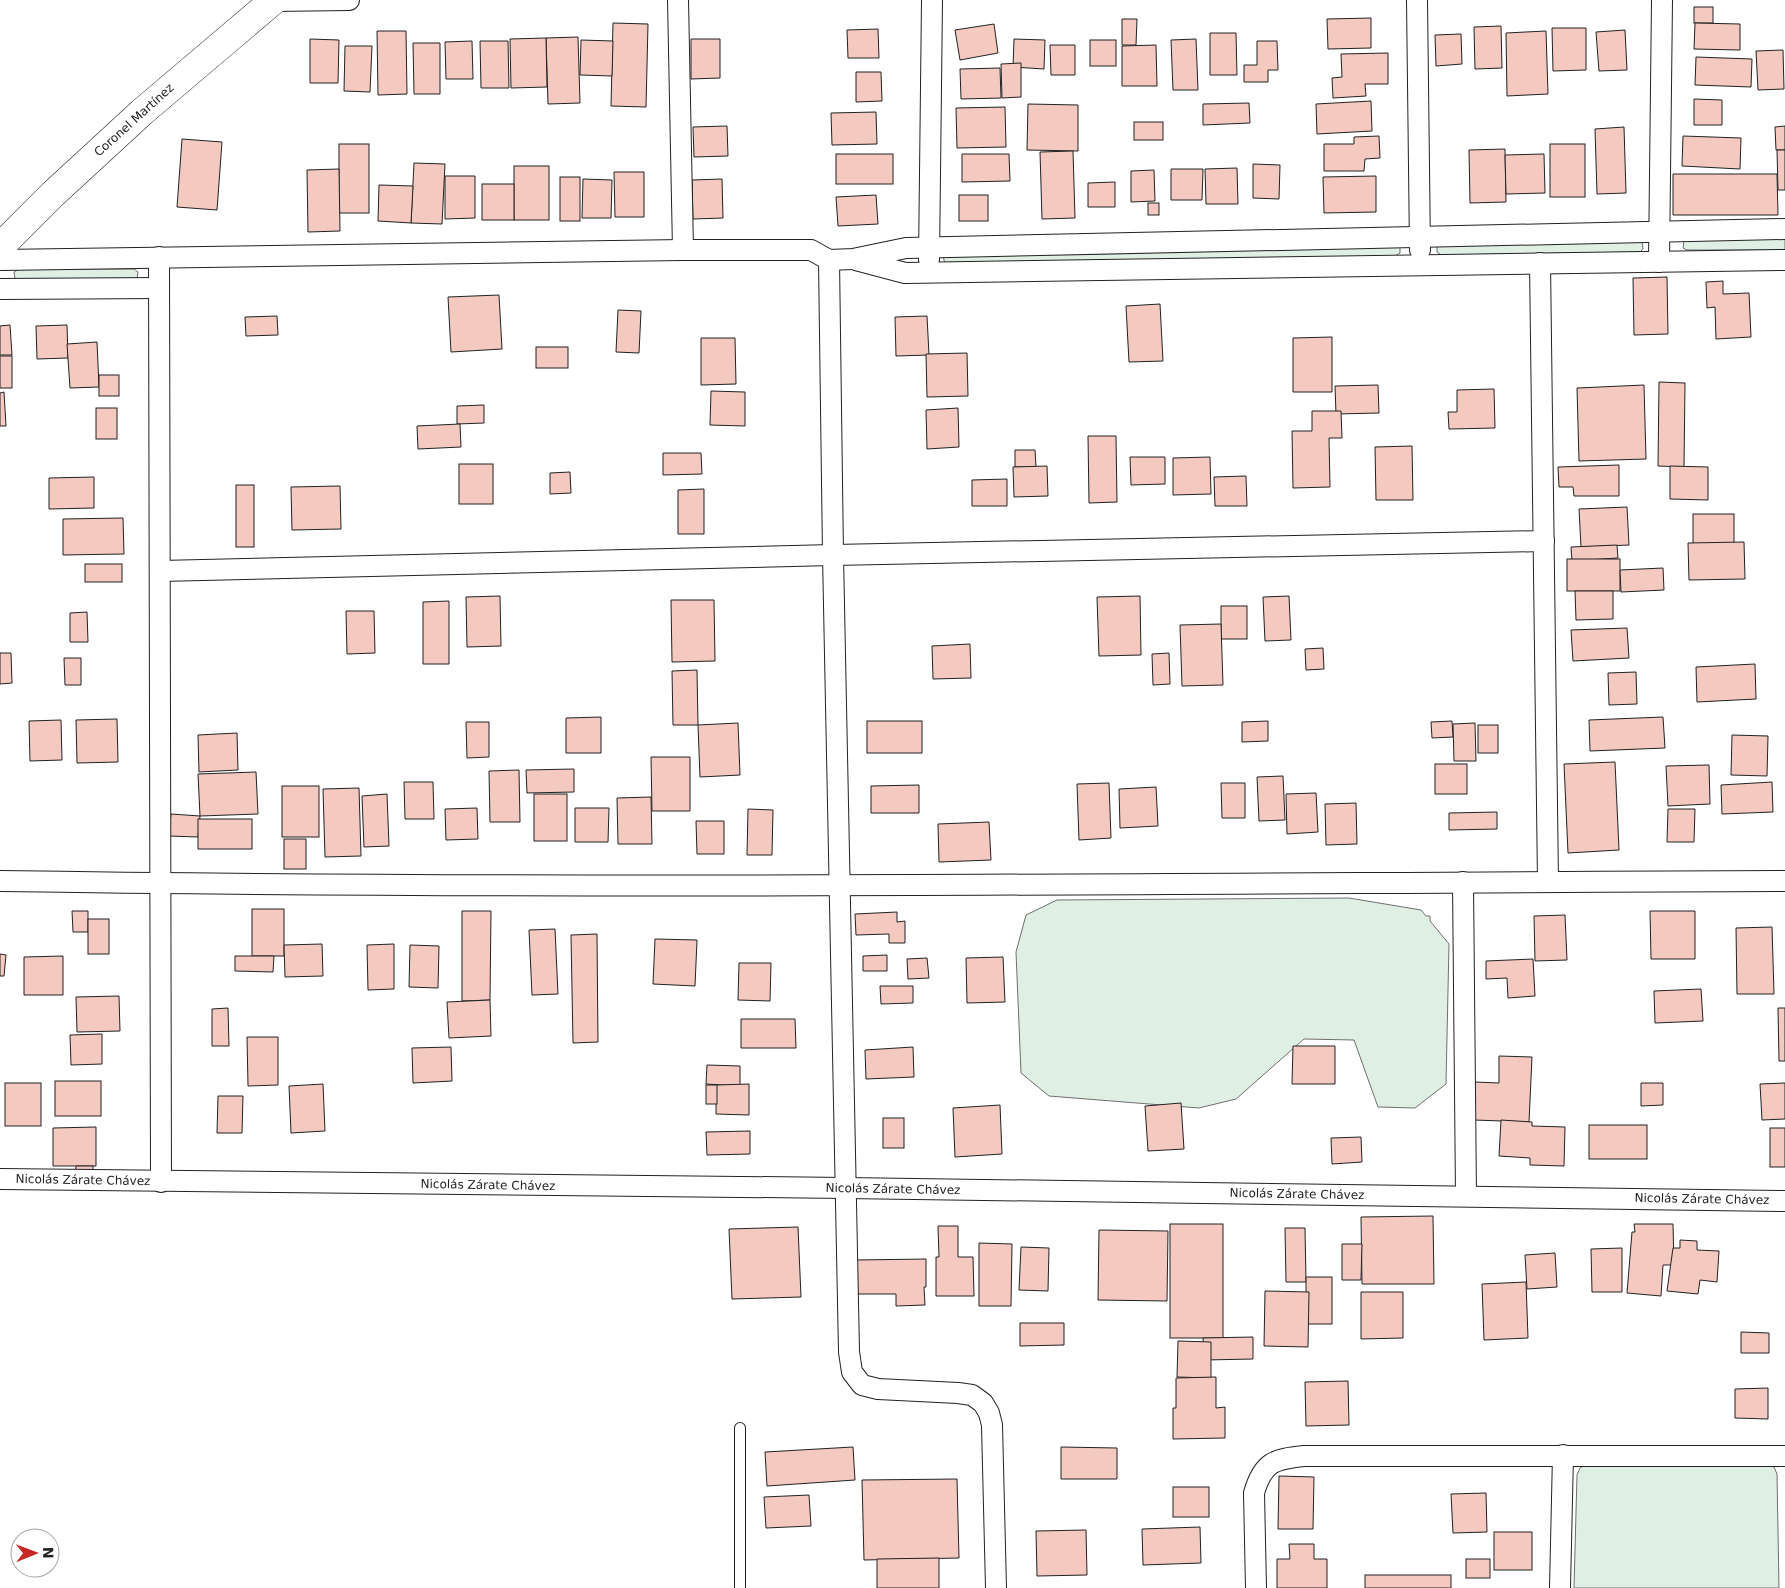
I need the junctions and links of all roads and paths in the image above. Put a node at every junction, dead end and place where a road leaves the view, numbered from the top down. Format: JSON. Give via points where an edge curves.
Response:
{"nodes":[{"id":1,"x":349,"y":0,"type":"edge"},
{"id":2,"x":678,"y":0,"type":"edge"},
{"id":3,"x":932,"y":0,"type":"edge"},
{"id":4,"x":1417,"y":0,"type":"edge"},
{"id":5,"x":1662,"y":0,"type":"edge"},
{"id":6,"x":273,"y":1,"type":"edge"},
{"id":7,"x":1785,"y":229,"type":"edge"},
{"id":8,"x":1659,"y":232,"type":"junction"},
{"id":9,"x":1419,"y":237,"type":"junction"},
{"id":10,"x":0,"y":247,"type":"edge"},
{"id":11,"x":929,"y":247,"type":"junction"},
{"id":12,"x":682,"y":250,"type":"junction"},
{"id":13,"x":159,"y":257,"type":"junction"},
{"id":14,"x":853,"y":259,"type":"junction"},
{"id":15,"x":0,"y":260,"type":"edge"},
{"id":16,"x":828,"y":260,"type":"junction"},
{"id":17,"x":1785,"y":260,"type":"edge"},
{"id":18,"x":1659,"y":262,"type":"junction"},
{"id":19,"x":1540,"y":264,"type":"junction"},
{"id":20,"x":1421,"y":265,"type":"junction"},
{"id":21,"x":929,"y":273,"type":"junction"},
{"id":22,"x":159,"y":288,"type":"junction"},
{"id":23,"x":0,"y":289,"type":"edge"},
{"id":24,"x":1544,"y":541,"type":"junction"},
{"id":25,"x":833,"y":555,"type":"junction"},
{"id":26,"x":160,"y":571,"type":"junction"},
{"id":27,"x":0,"y":881,"type":"edge"},
{"id":28,"x":1785,"y":881,"type":"edge"},
{"id":29,"x":1464,"y":882,"type":"junction"},
{"id":30,"x":1548,"y":882,"type":"junction"},
{"id":31,"x":161,"y":883,"type":"junction"},
{"id":32,"x":840,"y":884,"type":"junction"},
{"id":33,"x":0,"y":1179,"type":"edge"},
{"id":34,"x":161,"y":1182,"type":"junction"},
{"id":35,"x":846,"y":1188,"type":"junction"},
{"id":36,"x":1466,"y":1196,"type":"junction"},
{"id":37,"x":1785,"y":1201,"type":"edge"},
{"id":38,"x":740,"y":1428,"type":"dead end"},
{"id":39,"x":1563,"y":1455,"type":"junction"},
{"id":40,"x":1785,"y":1456,"type":"edge"},
{"id":41,"x":740,"y":1588,"type":"edge"},
{"id":42,"x":996,"y":1588,"type":"edge"},
{"id":43,"x":1256,"y":1588,"type":"edge"},
{"id":44,"x":1560,"y":1588,"type":"edge"}],
"edges":[{"from":1,"to":6,"type":"street"},
{"from":2,"to":12,"type":"street"},
{"from":3,"to":11,"type":"street"},
{"from":4,"to":9,"type":"street"},
{"from":5,"to":8,"type":"street"},
{"from":6,"to":10,"type":"main road","name":"Coronel Martínez","via":[[142,112]]},
{"from":7,"to":8,"type":"street"},
{"from":8,"to":9,"type":"street"},
{"from":8,"to":18,"type":"street"},
{"from":9,"to":11,"type":"street"},
{"from":9,"to":20,"type":"street"},
{"from":11,"to":14,"type":"street","via":[[906,248]]},
{"from":11,"to":21,"type":"street"},
{"from":12,"to":13,"type":"street"},
{"from":12,"to":16,"type":"street","via":[[811,250]]},
{"from":13,"to":15,"type":"street"},
{"from":13,"to":22,"type":"street"},
{"from":14,"to":16,"type":"street"},
{"from":14,"to":21,"type":"street","via":[[905,273]]},
{"from":16,"to":25,"type":"street"},
{"from":17,"to":18,"type":"street"},
{"from":18,"to":19,"type":"street"},
{"from":19,"to":20,"type":"street"},
{"from":19,"to":24,"type":"street"},
{"from":20,"to":21,"type":"street"},
{"from":22,"to":23,"type":"street"},
{"from":22,"to":26,"type":"street"},
{"from":24,"to":25,"type":"street"},
{"from":24,"to":30,"type":"street"},
{"from":25,"to":26,"type":"street"},
{"from":25,"to":32,"type":"street"},
{"from":26,"to":31,"type":"street"},
{"from":27,"to":31,"type":"street"},
{"from":28,"to":30,"type":"street"},
{"from":29,"to":30,"type":"street"},
{"from":29,"to":32,"type":"street"},
{"from":29,"to":36,"type":"street"},
{"from":31,"to":32,"type":"street"},
{"from":31,"to":34,"type":"street"},
{"from":32,"to":35,"type":"street"},
{"from":33,"to":34,"type":"street","name":"Nicolás Zárate Chávez"},
{"from":34,"to":35,"type":"street","name":"Nicolás Zárate Chávez"},
{"from":35,"to":36,"type":"street","name":"Nicolás Zárate Chávez"},
{"from":35,"to":42,"type":"street","via":[[852,1372],[862,1385],[878,1389],[958,1393],[972,1395],[983,1403],[992,1425]]},
{"from":36,"to":37,"type":"street","name":"Nicolás Zárate Chávez"},
{"from":38,"to":41,"type":"lane"},
{"from":39,"to":40,"type":"street"},
{"from":39,"to":43,"type":"street","via":[[1304,1456],[1275,1461],[1258,1480],[1254,1493]]},
{"from":39,"to":44,"type":"street"}]}
